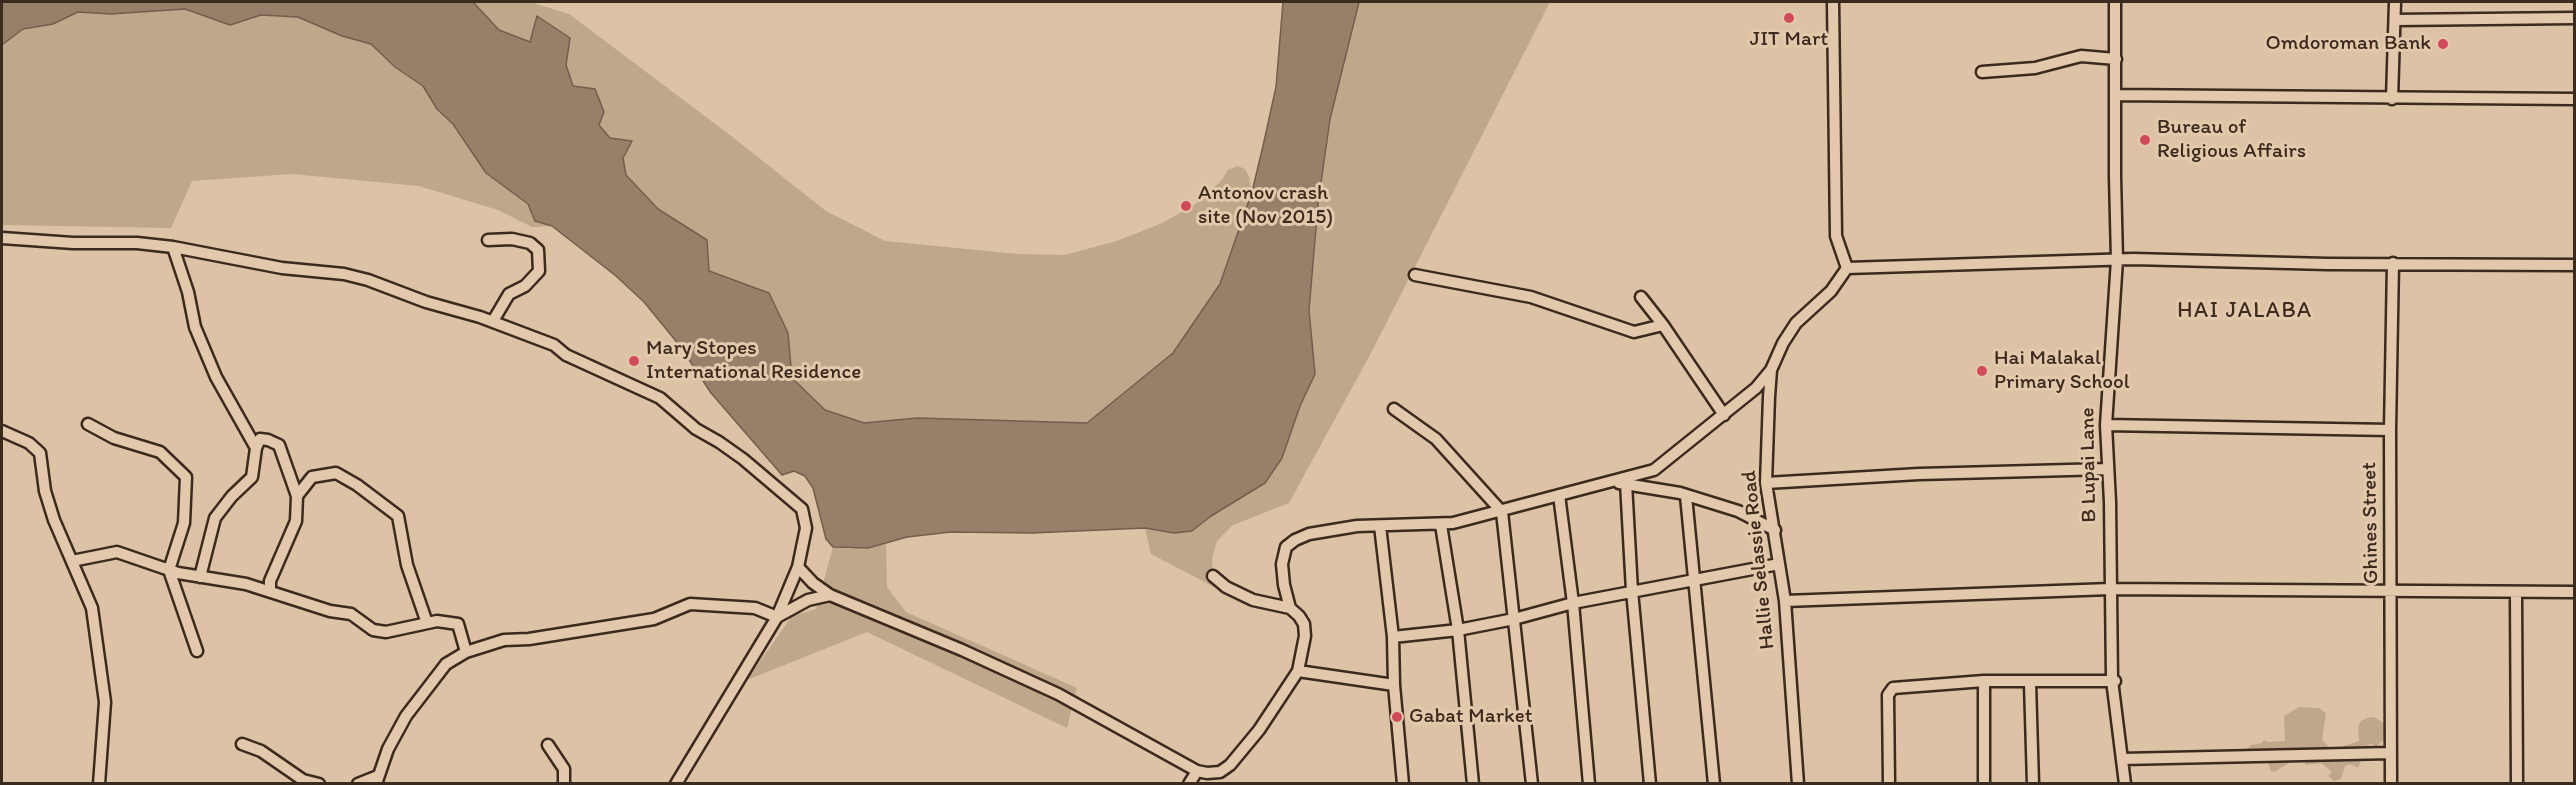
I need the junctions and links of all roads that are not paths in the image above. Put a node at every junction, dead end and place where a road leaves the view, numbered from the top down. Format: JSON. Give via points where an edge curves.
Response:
{"nodes":[{"id":1,"x":1833,"y":2,"type":"edge"},
{"id":2,"x":2115,"y":2,"type":"edge"},
{"id":3,"x":2395,"y":2,"type":"edge"},
{"id":4,"x":2574,"y":18,"type":"edge"},
{"id":5,"x":2394,"y":20,"type":"junction"},
{"id":6,"x":2116,"y":59,"type":"junction"},
{"id":7,"x":1982,"y":72,"type":"dead end"},
{"id":8,"x":2116,"y":95,"type":"junction"},
{"id":9,"x":2392,"y":99,"type":"junction"},
{"id":10,"x":2574,"y":99,"type":"edge"},
{"id":11,"x":2,"y":238,"type":"edge"},
{"id":12,"x":488,"y":240,"type":"dead end"},
{"id":13,"x":173,"y":247,"type":"junction"},
{"id":14,"x":2117,"y":260,"type":"junction"},
{"id":15,"x":2393,"y":263,"type":"junction"},
{"id":16,"x":2574,"y":265,"type":"edge"},
{"id":17,"x":1847,"y":268,"type":"junction"},
{"id":18,"x":1415,"y":275,"type":"dead end"},
{"id":19,"x":1641,"y":297,"type":"dead end"},
{"id":20,"x":493,"y":321,"type":"junction"},
{"id":21,"x":1663,"y":325,"type":"junction"},
{"id":22,"x":1771,"y":370,"type":"junction"},
{"id":23,"x":1394,"y":410,"type":"dead end"},
{"id":24,"x":1724,"y":415,"type":"junction"},
{"id":25,"x":88,"y":424,"type":"dead end"},
{"id":26,"x":2106,"y":424,"type":"junction"},
{"id":27,"x":2,"y":430,"type":"edge"},
{"id":28,"x":2390,"y":430,"type":"junction"},
{"id":29,"x":256,"y":448,"type":"junction"},
{"id":30,"x":2107,"y":469,"type":"junction"},
{"id":31,"x":1626,"y":483,"type":"junction"},
{"id":32,"x":1766,"y":483,"type":"junction"},
{"id":33,"x":1589,"y":486,"type":"junction"},
{"id":34,"x":1560,"y":495,"type":"junction"},
{"id":35,"x":297,"y":496,"type":"junction"},
{"id":36,"x":1686,"y":496,"type":"junction"},
{"id":37,"x":1502,"y":512,"type":"junction"},
{"id":38,"x":1441,"y":525,"type":"junction"},
{"id":39,"x":1380,"y":526,"type":"junction"},
{"id":40,"x":1775,"y":530,"type":"junction"},
{"id":41,"x":72,"y":561,"type":"junction"},
{"id":42,"x":1779,"y":564,"type":"junction"},
{"id":43,"x":798,"y":567,"type":"junction"},
{"id":44,"x":169,"y":570,"type":"junction"},
{"id":45,"x":1213,"y":576,"type":"dead end"},
{"id":46,"x":200,"y":577,"type":"junction"},
{"id":47,"x":1694,"y":581,"type":"junction"},
{"id":48,"x":2110,"y":589,"type":"junction"},
{"id":49,"x":270,"y":590,"type":"junction"},
{"id":50,"x":1632,"y":591,"type":"junction"},
{"id":51,"x":2391,"y":591,"type":"junction"},
{"id":52,"x":2574,"y":592,"type":"edge"},
{"id":53,"x":2516,"y":593,"type":"junction"},
{"id":54,"x":830,"y":594,"type":"junction"},
{"id":55,"x":1785,"y":601,"type":"junction"},
{"id":56,"x":1573,"y":603,"type":"junction"},
{"id":57,"x":1290,"y":608,"type":"junction"},
{"id":58,"x":777,"y":616,"type":"junction"},
{"id":59,"x":1514,"y":619,"type":"junction"},
{"id":60,"x":427,"y":623,"type":"junction"},
{"id":61,"x":1458,"y":630,"type":"junction"},
{"id":62,"x":1393,"y":637,"type":"junction"},
{"id":63,"x":197,"y":651,"type":"dead end"},
{"id":64,"x":466,"y":651,"type":"junction"},
{"id":65,"x":1298,"y":671,"type":"junction"},
{"id":66,"x":2112,"y":680,"type":"junction"},
{"id":67,"x":1984,"y":681,"type":"junction"},
{"id":68,"x":2030,"y":683,"type":"junction"},
{"id":69,"x":1394,"y":685,"type":"junction"},
{"id":70,"x":242,"y":744,"type":"dead end"},
{"id":71,"x":548,"y":745,"type":"dead end"},
{"id":72,"x":2391,"y":753,"type":"junction"},
{"id":73,"x":2122,"y":759,"type":"junction"},
{"id":74,"x":1197,"y":771,"type":"junction"},
{"id":75,"x":377,"y":780,"type":"edge"},
{"id":76,"x":99,"y":783,"type":"edge"},
{"id":77,"x":319,"y":783,"type":"edge"},
{"id":78,"x":358,"y":783,"type":"edge"},
{"id":79,"x":564,"y":783,"type":"edge"},
{"id":80,"x":676,"y":783,"type":"edge"},
{"id":81,"x":1189,"y":783,"type":"edge"},
{"id":82,"x":1403,"y":783,"type":"edge"},
{"id":83,"x":1473,"y":783,"type":"edge"},
{"id":84,"x":1532,"y":783,"type":"edge"},
{"id":85,"x":1589,"y":783,"type":"edge"},
{"id":86,"x":1650,"y":783,"type":"edge"},
{"id":87,"x":1714,"y":783,"type":"edge"},
{"id":88,"x":1798,"y":783,"type":"edge"},
{"id":89,"x":1889,"y":783,"type":"edge"},
{"id":90,"x":1984,"y":783,"type":"edge"},
{"id":91,"x":2033,"y":783,"type":"edge"},
{"id":92,"x":2125,"y":783,"type":"edge"},
{"id":93,"x":2391,"y":783,"type":"edge"},
{"id":94,"x":2517,"y":783,"type":"edge"}],
"edges":[{"from":1,"to":17,"type":"street","via":[[1836,236]]},
{"from":2,"to":6,"type":"street","name":"B Lupai Lane"},
{"from":3,"to":5,"type":"street"},
{"from":4,"to":5,"type":"street"},
{"from":5,"to":9,"type":"street"},
{"from":6,"to":7,"type":"street","via":[[2081,56],[2035,68]]},
{"from":6,"to":8,"type":"street","name":"B Lupai Lane"},
{"from":8,"to":9,"type":"street"},
{"from":8,"to":14,"type":"street","name":"B Lupai Lane"},
{"from":9,"to":10,"type":"street"},
{"from":11,"to":13,"type":"street"},
{"from":12,"to":20,"type":"street","via":[[512,239],[530,243],[538,250],[539,271],[525,286],[509,294]]},
{"from":13,"to":20,"type":"street","via":[[248,263],[368,280]]},
{"from":13,"to":29,"type":"street","via":[[195,327],[216,377]]},
{"from":14,"to":15,"type":"street"},
{"from":14,"to":17,"type":"street"},
{"from":14,"to":26,"type":"street","name":"B Lupai Lane"},
{"from":15,"to":16,"type":"street"},
{"from":15,"to":28,"type":"street","name":"Ghines Street"},
{"from":17,"to":22,"type":"street","name":"Hallie Selassie Road","via":[[1831,291],[1796,323]]},
{"from":18,"to":21,"type":"street","via":[[1531,297],[1634,332]]},
{"from":19,"to":21,"type":"street"},
{"from":20,"to":43,"type":"street","via":[[554,345],[566,355],[660,398],[696,429],[776,485],[805,515]]},
{"from":21,"to":24,"type":"street"},
{"from":22,"to":24,"type":"street"},
{"from":22,"to":32,"type":"street","name":"Hallie Selassie Road"},
{"from":23,"to":37,"type":"street","via":[[1436,439]]},
{"from":24,"to":33,"type":"street","via":[[1654,470]]},
{"from":25,"to":44,"type":"street","via":[[114,438],[160,452],[186,477],[184,523]]},
{"from":26,"to":28,"type":"street"},
{"from":26,"to":30,"type":"street","name":"B Lupai Lane"},
{"from":27,"to":41,"type":"street","via":[[40,453],[45,491]]},
{"from":28,"to":51,"type":"street","name":"Ghines Street"},
{"from":29,"to":35,"type":"street","via":[[260,439],[279,445]]},
{"from":29,"to":46,"type":"street","via":[[252,477],[215,518]]},
{"from":30,"to":32,"type":"street"},
{"from":30,"to":48,"type":"street","name":"B Lupai Lane"},
{"from":31,"to":33,"type":"street"},
{"from":31,"to":36,"type":"street"},
{"from":31,"to":50,"type":"street"},
{"from":32,"to":40,"type":"street","name":"Hallie Selassie Road"},
{"from":33,"to":34,"type":"street"},
{"from":34,"to":37,"type":"street"},
{"from":34,"to":56,"type":"street"},
{"from":35,"to":49,"type":"street","via":[[296,521],[270,581]]},
{"from":35,"to":60,"type":"street","via":[[312,477],[336,473],[398,516],[407,565]]},
{"from":36,"to":40,"type":"street","via":[[1738,511]]},
{"from":36,"to":47,"type":"street"},
{"from":37,"to":38,"type":"street"},
{"from":37,"to":59,"type":"street"},
{"from":38,"to":39,"type":"street"},
{"from":38,"to":61,"type":"street"},
{"from":39,"to":57,"type":"street","via":[[1309,534],[1286,547],[1282,564]]},
{"from":39,"to":62,"type":"street"},
{"from":40,"to":42,"type":"street","name":"Hallie Selassie Road"},
{"from":41,"to":44,"type":"street","via":[[117,552]]},
{"from":41,"to":76,"type":"street","via":[[92,608],[105,702]]},
{"from":42,"to":47,"type":"street"},
{"from":42,"to":55,"type":"street","name":"Hallie Selassie Road"},
{"from":43,"to":54,"type":"street"},
{"from":43,"to":58,"type":"street"},
{"from":44,"to":46,"type":"street"},
{"from":44,"to":63,"type":"street"},
{"from":45,"to":57,"type":"street","via":[[1253,600]]},
{"from":46,"to":49,"type":"street"},
{"from":47,"to":50,"type":"street"},
{"from":47,"to":87,"type":"street"},
{"from":48,"to":51,"type":"street"},
{"from":48,"to":55,"type":"street"},
{"from":48,"to":66,"type":"street","name":"B Lupai Lane"},
{"from":49,"to":60,"type":"street","via":[[330,611],[351,614],[373,630],[386,632]]},
{"from":50,"to":56,"type":"street"},
{"from":50,"to":86,"type":"street"},
{"from":51,"to":53,"type":"street"},
{"from":51,"to":72,"type":"street","name":"Ghines Street"},
{"from":52,"to":53,"type":"street"},
{"from":53,"to":94,"type":"street"},
{"from":54,"to":58,"type":"street"},
{"from":54,"to":74,"type":"street","via":[[1058,694]]},
{"from":55,"to":88,"type":"street","name":"Hallie Selassie Road"},
{"from":56,"to":59,"type":"street"},
{"from":56,"to":85,"type":"street"},
{"from":57,"to":65,"type":"street","via":[[1304,624]]},
{"from":58,"to":64,"type":"street","via":[[755,608],[690,604],[654,619],[504,640]]},
{"from":58,"to":80,"type":"street"},
{"from":59,"to":61,"type":"street"},
{"from":59,"to":84,"type":"street"},
{"from":60,"to":64,"type":"street","via":[[458,624]]},
{"from":61,"to":62,"type":"street"},
{"from":61,"to":83,"type":"street"},
{"from":62,"to":69,"type":"street"},
{"from":64,"to":75,"type":"street","via":[[446,664],[406,716]]},
{"from":65,"to":69,"type":"street"},
{"from":65,"to":74,"type":"street","via":[[1230,765],[1220,771]]},
{"from":66,"to":68,"type":"street","via":[[2115,681]]},
{"from":66,"to":73,"type":"street","name":"B Lupai Lane"},
{"from":67,"to":68,"type":"street"},
{"from":67,"to":89,"type":"street","via":[[1889,690]]},
{"from":67,"to":90,"type":"street"},
{"from":68,"to":91,"type":"street"},
{"from":69,"to":82,"type":"street"},
{"from":70,"to":77,"type":"street","via":[[261,751],[303,780]]},
{"from":71,"to":79,"type":"street","via":[[564,769]]},
{"from":72,"to":73,"type":"street"},
{"from":72,"to":93,"type":"street","name":"Ghines Street"},
{"from":73,"to":92,"type":"street","name":"B Lupai Lane"},
{"from":74,"to":81,"type":"street"},
{"from":75,"to":78,"type":"street"}]}
